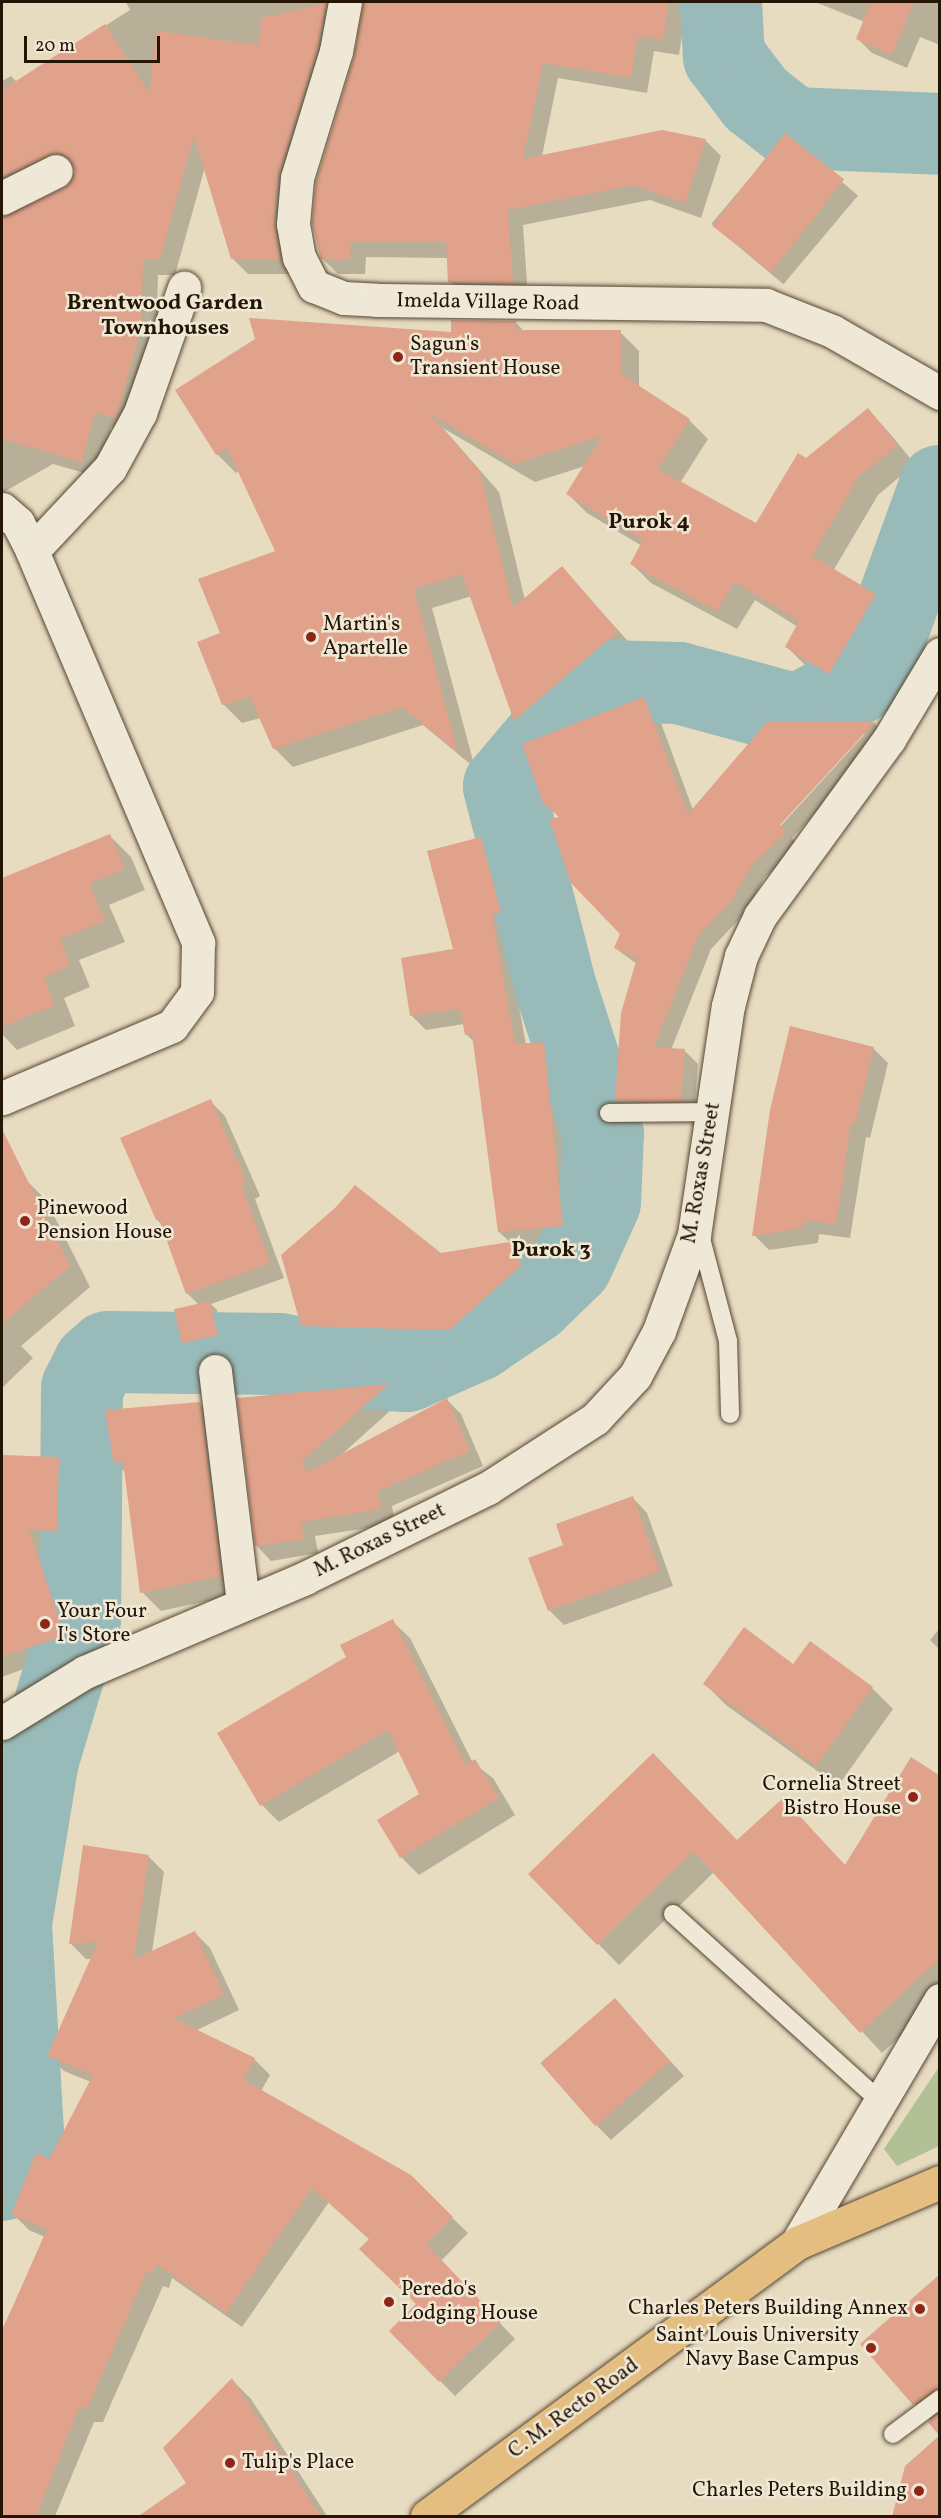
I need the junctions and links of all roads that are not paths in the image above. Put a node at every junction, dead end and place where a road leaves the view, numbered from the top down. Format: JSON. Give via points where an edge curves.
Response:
{"nodes":[{"id":1,"x":345,"y":2,"type":"edge"},
{"id":2,"x":56,"y":171,"type":"dead end"},
{"id":3,"x":2,"y":198,"type":"edge"},
{"id":4,"x":184,"y":288,"type":"dead end"},
{"id":5,"x":939,"y":393,"type":"edge"},
{"id":6,"x":2,"y":509,"type":"edge"},
{"id":7,"x":32,"y":551,"type":"junction"},
{"id":8,"x":939,"y":654,"type":"edge"},
{"id":9,"x":2,"y":1098,"type":"edge"},
{"id":10,"x":714,"y":1112,"type":"junction"},
{"id":11,"x":609,"y":1113,"type":"dead end"},
{"id":12,"x":696,"y":1222,"type":"junction"},
{"id":13,"x":215,"y":1371,"type":"dead end"},
{"id":14,"x":730,"y":1414,"type":"dead end"},
{"id":15,"x":243,"y":1602,"type":"junction"},
{"id":16,"x":2,"y":1723,"type":"edge"},
{"id":17,"x":673,"y":1914,"type":"dead end"},
{"id":18,"x":939,"y":2000,"type":"edge"},
{"id":19,"x":879,"y":2100,"type":"junction"},
{"id":20,"x":939,"y":2182,"type":"edge"},
{"id":21,"x":797,"y":2243,"type":"junction"},
{"id":22,"x":939,"y":2399,"type":"edge"},
{"id":23,"x":893,"y":2434,"type":"dead end"},
{"id":24,"x":427,"y":2517,"type":"edge"}],
"edges":[{"from":1,"to":5,"type":"street","name":"Imelda Village Road","via":[[336,51],[297,178],[293,224],[299,257],[314,286],[344,298],[377,300],[766,305],[832,331]]},
{"from":2,"to":3,"type":"street"},
{"from":4,"to":7,"type":"street","via":[[140,413],[110,468]]},
{"from":6,"to":7,"type":"street","via":[[18,522]]},
{"from":7,"to":9,"type":"street","via":[[198,943],[197,992],[172,1026]]},
{"from":8,"to":10,"type":"street","name":"M. Roxas Street","via":[[889,740],[755,926],[741,956],[728,1006]]},
{"from":10,"to":11,"type":"lane"},
{"from":10,"to":12,"type":"street","name":"M. Roxas Street"},
{"from":12,"to":14,"type":"lane","via":[[728,1341]]},
{"from":12,"to":15,"type":"street","name":"M. Roxas Street","via":[[659,1331],[635,1376],[595,1419],[488,1488],[305,1578]]},
{"from":13,"to":15,"type":"street"},
{"from":15,"to":16,"type":"street","name":"M. Roxas Street","via":[[85,1672]]},
{"from":17,"to":19,"type":"lane"},
{"from":18,"to":19,"type":"street"},
{"from":19,"to":21,"type":"street"},
{"from":20,"to":21,"type":"main road","name":"C. M. Recto Road"},
{"from":21,"to":24,"type":"main road","name":"C. M. Recto Road"},
{"from":22,"to":23,"type":"lane"}]}
